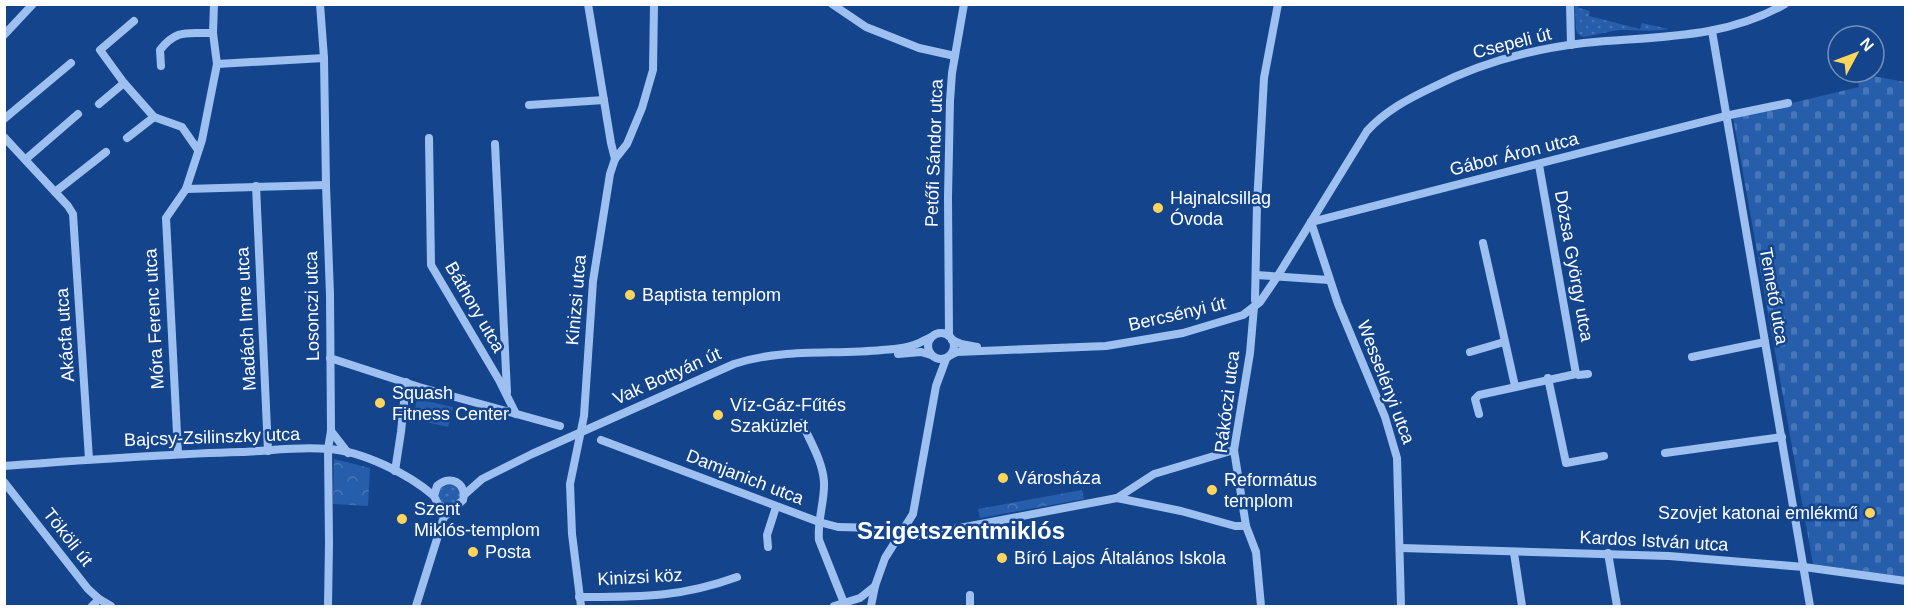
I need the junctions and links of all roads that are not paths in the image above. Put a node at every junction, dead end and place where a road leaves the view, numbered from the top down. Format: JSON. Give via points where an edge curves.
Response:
{"nodes":[{"id":1,"x":33,"y":4,"type":"edge"},
{"id":2,"x":214,"y":4,"type":"edge"},
{"id":3,"x":320,"y":4,"type":"edge"},
{"id":4,"x":588,"y":4,"type":"edge"},
{"id":5,"x":654,"y":4,"type":"edge"},
{"id":6,"x":832,"y":4,"type":"edge"},
{"id":7,"x":964,"y":4,"type":"edge"},
{"id":8,"x":1278,"y":4,"type":"edge"},
{"id":9,"x":1570,"y":4,"type":"edge"},
{"id":10,"x":1765,"y":4,"type":"edge"},
{"id":11,"x":1785,"y":4,"type":"edge"},
{"id":12,"x":845,"y":8,"type":"edge"},
{"id":13,"x":1761,"y":16,"type":"junction"},
{"id":14,"x":134,"y":21,"type":"dead end"},
{"id":15,"x":1712,"y":31,"type":"junction"},
{"id":16,"x":213,"y":33,"type":"junction"},
{"id":17,"x":4,"y":35,"type":"edge"},
{"id":18,"x":1571,"y":45,"type":"junction"},
{"id":19,"x":955,"y":56,"type":"junction"},
{"id":20,"x":324,"y":58,"type":"junction"},
{"id":21,"x":70,"y":63,"type":"dead end"},
{"id":22,"x":217,"y":64,"type":"junction"},
{"id":23,"x":161,"y":66,"type":"dead end"},
{"id":24,"x":124,"y":83,"type":"junction"},
{"id":25,"x":604,"y":100,"type":"junction"},
{"id":26,"x":1788,"y":102,"type":"dead end"},
{"id":27,"x":99,"y":104,"type":"dead end"},
{"id":28,"x":529,"y":105,"type":"dead end"},
{"id":29,"x":78,"y":114,"type":"dead end"},
{"id":30,"x":1725,"y":116,"type":"junction"},
{"id":31,"x":154,"y":117,"type":"junction"},
{"id":32,"x":4,"y":119,"type":"edge"},
{"id":33,"x":4,"y":137,"type":"edge"},
{"id":34,"x":127,"y":138,"type":"dead end"},
{"id":35,"x":429,"y":138,"type":"dead end"},
{"id":36,"x":495,"y":144,"type":"dead end"},
{"id":37,"x":198,"y":150,"type":"junction"},
{"id":38,"x":106,"y":152,"type":"dead end"},
{"id":39,"x":26,"y":159,"type":"junction"},
{"id":40,"x":615,"y":159,"type":"junction"},
{"id":41,"x":1539,"y":165,"type":"junction"},
{"id":42,"x":326,"y":185,"type":"junction"},
{"id":43,"x":256,"y":186,"type":"junction"},
{"id":44,"x":186,"y":189,"type":"junction"},
{"id":45,"x":55,"y":192,"type":"junction"},
{"id":46,"x":1311,"y":222,"type":"junction"},
{"id":47,"x":1483,"y":243,"type":"dead end"},
{"id":48,"x":1256,"y":275,"type":"junction"},
{"id":49,"x":1277,"y":277,"type":"junction"},
{"id":50,"x":1329,"y":280,"type":"junction"},
{"id":51,"x":1254,"y":303,"type":"junction"},
{"id":52,"x":948,"y":304,"type":"junction"},
{"id":53,"x":934,"y":335,"type":"junction"},
{"id":54,"x":951,"y":338,"type":"junction"},
{"id":55,"x":1504,"y":342,"type":"junction"},
{"id":56,"x":1765,"y":342,"type":"junction"},
{"id":57,"x":1001,"y":349,"type":"junction"},
{"id":58,"x":864,"y":352,"type":"junction"},
{"id":59,"x":1470,"y":352,"type":"dead end"},
{"id":60,"x":933,"y":357,"type":"junction"},
{"id":61,"x":948,"y":357,"type":"junction"},
{"id":62,"x":1692,"y":357,"type":"dead end"},
{"id":63,"x":330,"y":358,"type":"junction"},
{"id":64,"x":1576,"y":374,"type":"junction"},
{"id":65,"x":1588,"y":374,"type":"dead end"},
{"id":66,"x":1548,"y":378,"type":"junction"},
{"id":67,"x":406,"y":382,"type":"junction"},
{"id":68,"x":936,"y":386,"type":"junction"},
{"id":69,"x":1515,"y":386,"type":"junction"},
{"id":70,"x":507,"y":394,"type":"junction"},
{"id":71,"x":516,"y":414,"type":"junction"},
{"id":72,"x":1479,"y":414,"type":"dead end"},
{"id":73,"x":802,"y":423,"type":"dead end"},
{"id":74,"x":560,"y":426,"type":"dead end"},
{"id":75,"x":331,"y":431,"type":"junction"},
{"id":76,"x":580,"y":432,"type":"junction"},
{"id":77,"x":1782,"y":437,"type":"junction"},
{"id":78,"x":602,"y":440,"type":"dead end"},
{"id":79,"x":328,"y":448,"type":"junction"},
{"id":80,"x":1234,"y":450,"type":"junction"},
{"id":81,"x":267,"y":451,"type":"junction"},
{"id":82,"x":178,"y":453,"type":"junction"},
{"id":83,"x":348,"y":453,"type":"junction"},
{"id":84,"x":1665,"y":453,"type":"dead end"},
{"id":85,"x":1604,"y":456,"type":"dead end"},
{"id":86,"x":89,"y":459,"type":"junction"},
{"id":87,"x":4,"y":466,"type":"edge"},
{"id":88,"x":395,"y":471,"type":"junction"},
{"id":89,"x":494,"y":473,"type":"junction"},
{"id":90,"x":415,"y":480,"type":"junction"},
{"id":91,"x":4,"y":482,"type":"edge"},
{"id":92,"x":459,"y":483,"type":"junction"},
{"id":93,"x":437,"y":486,"type":"junction"},
{"id":94,"x":464,"y":495,"type":"junction"},
{"id":95,"x":434,"y":496,"type":"junction"},
{"id":96,"x":1117,"y":498,"type":"junction"},
{"id":97,"x":440,"y":506,"type":"junction"},
{"id":98,"x":776,"y":507,"type":"junction"},
{"id":99,"x":453,"y":509,"type":"junction"},
{"id":100,"x":819,"y":522,"type":"junction"},
{"id":101,"x":1246,"y":526,"type":"junction"},
{"id":102,"x":881,"y":528,"type":"dead end"},
{"id":103,"x":905,"y":528,"type":"junction"},
{"id":104,"x":437,"y":534,"type":"junction"},
{"id":105,"x":768,"y":548,"type":"dead end"},
{"id":106,"x":1401,"y":548,"type":"junction"},
{"id":107,"x":1514,"y":553,"type":"junction"},
{"id":108,"x":1608,"y":553,"type":"junction"},
{"id":109,"x":1804,"y":567,"type":"junction"},
{"id":110,"x":737,"y":577,"type":"dead end"},
{"id":111,"x":1905,"y":581,"type":"edge"},
{"id":112,"x":874,"y":586,"type":"junction"},
{"id":113,"x":970,"y":595,"type":"dead end"},
{"id":114,"x":579,"y":597,"type":"junction"},
{"id":115,"x":99,"y":599,"type":"junction"},
{"id":116,"x":860,"y":602,"type":"edge"},
{"id":117,"x":844,"y":603,"type":"junction"},
{"id":118,"x":92,"y":606,"type":"edge"},
{"id":119,"x":111,"y":606,"type":"edge"},
{"id":120,"x":328,"y":606,"type":"edge"},
{"id":121,"x":416,"y":606,"type":"edge"},
{"id":122,"x":580,"y":606,"type":"edge"},
{"id":123,"x":834,"y":606,"type":"edge"},
{"id":124,"x":871,"y":606,"type":"edge"},
{"id":125,"x":970,"y":606,"type":"edge"},
{"id":126,"x":1262,"y":606,"type":"edge"},
{"id":127,"x":1401,"y":606,"type":"edge"},
{"id":128,"x":1522,"y":606,"type":"edge"},
{"id":129,"x":1617,"y":606,"type":"edge"},
{"id":130,"x":1810,"y":606,"type":"edge"}],
"edges":[{"from":1,"to":17,"type":"street"},
{"from":2,"to":16,"type":"street","name":"Móra Ferenc utca"},
{"from":3,"to":20,"type":"street","name":"Losonczi utca"},
{"from":4,"to":25,"type":"street"},
{"from":5,"to":40,"type":"street","name":"Kinizsi utca","via":[[653,70],[627,144]]},
{"from":6,"to":12,"type":"street"},
{"from":7,"to":19,"type":"street","name":"Petőfi Sándor utca"},
{"from":8,"to":48,"type":"street","name":"Rákóczi utca","via":[[1264,78]]},
{"from":9,"to":18,"type":"street"},
{"from":10,"to":13,"type":"street"},
{"from":11,"to":13,"type":"street","name":"Csepeli út"},
{"from":12,"to":19,"type":"street","via":[[866,27],[919,48]]},
{"from":13,"to":15,"type":"street","name":"Csepeli út"},
{"from":14,"to":24,"type":"street","via":[[100,51]]},
{"from":15,"to":18,"type":"street","name":"Csepeli út"},
{"from":15,"to":30,"type":"street","name":"Temető utca"},
{"from":16,"to":22,"type":"street","name":"Móra Ferenc utca"},
{"from":16,"to":23,"type":"street","via":[[190,32],[169,38],[160,50]]},
{"from":18,"to":46,"type":"street","name":"Csepeli út","via":[[1458,74],[1382,116],[1362,138]]},
{"from":19,"to":52,"type":"street","name":"Petőfi Sándor utca","via":[[948,134]]},
{"from":20,"to":22,"type":"street"},
{"from":20,"to":42,"type":"street","name":"Losonczi utca"},
{"from":21,"to":32,"type":"street"},
{"from":22,"to":37,"type":"street","name":"Móra Ferenc utca"},
{"from":24,"to":27,"type":"street"},
{"from":24,"to":31,"type":"street"},
{"from":25,"to":28,"type":"street"},
{"from":25,"to":40,"type":"street"},
{"from":26,"to":30,"type":"street","name":"Gábor Áron utca"},
{"from":29,"to":39,"type":"street"},
{"from":30,"to":41,"type":"street","name":"Gábor Áron utca"},
{"from":30,"to":56,"type":"street","name":"Temető utca"},
{"from":31,"to":34,"type":"street"},
{"from":31,"to":37,"type":"street","via":[[182,127]]},
{"from":33,"to":39,"type":"street"},
{"from":35,"to":70,"type":"street","name":"Báthory utca","via":[[431,265]]},
{"from":36,"to":70,"type":"street"},
{"from":37,"to":44,"type":"street","name":"Móra Ferenc utca"},
{"from":38,"to":45,"type":"street"},
{"from":39,"to":45,"type":"street"},
{"from":40,"to":76,"type":"street","name":"Kinizsi utca","via":[[593,281]]},
{"from":41,"to":46,"type":"street","name":"Gábor Áron utca"},
{"from":41,"to":64,"type":"street","name":"Dózsa György utca"},
{"from":42,"to":43,"type":"street"},
{"from":42,"to":63,"type":"street","name":"Losonczi utca"},
{"from":43,"to":44,"type":"street"},
{"from":43,"to":81,"type":"street","name":"Madách Imre utca"},
{"from":44,"to":82,"type":"street","name":"Móra Ferenc utca","via":[[166,218]]},
{"from":45,"to":86,"type":"street","name":"Akácfa utca","via":[[72,209]]},
{"from":46,"to":49,"type":"street","name":"Bercsényi út"},
{"from":46,"to":50,"type":"street","name":"Wesselényi utca"},
{"from":47,"to":55,"type":"street"},
{"from":48,"to":49,"type":"street"},
{"from":48,"to":51,"type":"street","name":"Rákóczi utca"},
{"from":49,"to":50,"type":"street"},
{"from":49,"to":51,"type":"street","name":"Bercsényi út"},
{"from":50,"to":106,"type":"street","name":"Wesselényi utca","via":[[1397,458]]},
{"from":51,"to":57,"type":"street","name":"Bercsényi út","via":[[1243,315],[1227,322],[1158,338],[1096,346]]},
{"from":51,"to":80,"type":"street","name":"Rákóczi utca"},
{"from":52,"to":53,"type":"street","name":"Petőfi Sándor utca"},
{"from":52,"to":54,"type":"street","name":"Petőfi Sándor utca"},
{"from":53,"to":54,"type":"street","via":[[941,333]]},
{"from":53,"to":58,"type":"street","name":"Vak Bottyán út","via":[[911,346]]},
{"from":53,"to":60,"type":"street","via":[[927,348]]},
{"from":54,"to":57,"type":"street","name":"Bercsényi út","via":[[974,347]]},
{"from":54,"to":61,"type":"street","via":[[954,347]]},
{"from":55,"to":59,"type":"street"},
{"from":55,"to":69,"type":"street"},
{"from":56,"to":62,"type":"street"},
{"from":56,"to":77,"type":"street","name":"Temető utca"},
{"from":57,"to":61,"type":"street","name":"Bercsényi út","via":[[957,352]]},
{"from":58,"to":60,"type":"street","name":"Vak Bottyán út","via":[[921,352]]},
{"from":58,"to":76,"type":"street","name":"Vak Bottyán út","via":[[781,353],[745,360]]},
{"from":60,"to":61,"type":"street"},
{"from":60,"to":68,"type":"street","via":[[937,366]]},
{"from":61,"to":68,"type":"street"},
{"from":63,"to":67,"type":"street"},
{"from":63,"to":75,"type":"street","name":"Losonczi utca"},
{"from":64,"to":65,"type":"street"},
{"from":64,"to":66,"type":"street"},
{"from":66,"to":69,"type":"street"},
{"from":66,"to":85,"type":"street","via":[[1566,463]]},
{"from":67,"to":71,"type":"street"},
{"from":67,"to":88,"type":"street"},
{"from":68,"to":103,"type":"street","via":[[915,507]]},
{"from":69,"to":72,"type":"street","via":[[1476,396]]},
{"from":70,"to":71,"type":"street","name":"Báthory utca"},
{"from":71,"to":74,"type":"street"},
{"from":73,"to":100,"type":"street","via":[[823,474]]},
{"from":75,"to":79,"type":"street","name":"Losonczi utca"},
{"from":75,"to":83,"type":"street"},
{"from":76,"to":89,"type":"street","name":"Vak Bottyán út"},
{"from":76,"to":114,"type":"street","name":"Kinizsi utca","via":[[570,484]]},
{"from":77,"to":84,"type":"street"},
{"from":77,"to":109,"type":"street","name":"Temető utca"},
{"from":78,"to":98,"type":"street","name":"Damjanich utca"},
{"from":79,"to":81,"type":"street","name":"Bajcsy-Zsilinszky utca"},
{"from":79,"to":83,"type":"street","name":"Bajcsy-Zsilinszky utca"},
{"from":79,"to":120,"type":"street","name":"Losonczi utca"},
{"from":80,"to":96,"type":"street","via":[[1154,474]]},
{"from":80,"to":101,"type":"street","name":"Rákóczi utca"},
{"from":81,"to":82,"type":"street","name":"Bajcsy-Zsilinszky utca"},
{"from":82,"to":86,"type":"street","name":"Bajcsy-Zsilinszky utca"},
{"from":83,"to":88,"type":"street","name":"Bajcsy-Zsilinszky utca"},
{"from":86,"to":87,"type":"street","name":"Bajcsy-Zsilinszky utca"},
{"from":88,"to":90,"type":"street","name":"Bajcsy-Zsilinszky utca"},
{"from":89,"to":92,"type":"street","name":"Vak Bottyán út"},
{"from":89,"to":94,"type":"street","name":"Vak Bottyán út"},
{"from":90,"to":93,"type":"street","name":"Bajcsy-Zsilinszky utca"},
{"from":90,"to":95,"type":"street","name":"Bajcsy-Zsilinszky utca"},
{"from":91,"to":115,"type":"street","name":"Tököli út"},
{"from":92,"to":93,"type":"street","via":[[445,480]]},
{"from":92,"to":94,"type":"street"},
{"from":93,"to":95,"type":"street"},
{"from":94,"to":99,"type":"street","via":[[461,504]]},
{"from":95,"to":97,"type":"street"},
{"from":96,"to":101,"type":"street"},
{"from":96,"to":103,"type":"street","via":[[918,536]]},
{"from":97,"to":99,"type":"street"},
{"from":97,"to":104,"type":"street"},
{"from":98,"to":100,"type":"street","name":"Damjanich utca"},
{"from":98,"to":105,"type":"street","via":[[767,535]]},
{"from":99,"to":104,"type":"street","via":[[444,517]]},
{"from":100,"to":102,"type":"street","name":"Damjanich utca","via":[[838,527]]},
{"from":100,"to":117,"type":"street","via":[[819,540]]},
{"from":101,"to":126,"type":"street","name":"Rákóczi utca","via":[[1256,552]]},
{"from":103,"to":112,"type":"street","via":[[885,558]]},
{"from":104,"to":121,"type":"street"},
{"from":106,"to":107,"type":"street","name":"Kardos István utca"},
{"from":106,"to":127,"type":"street","name":"Wesselényi utca"},
{"from":107,"to":108,"type":"street","name":"Kardos István utca"},
{"from":107,"to":128,"type":"street"},
{"from":108,"to":109,"type":"street","name":"Kardos István utca"},
{"from":108,"to":129,"type":"street"},
{"from":109,"to":111,"type":"street","name":"Kardos István utca"},
{"from":109,"to":130,"type":"street","name":"Temető utca"},
{"from":110,"to":114,"type":"street","name":"Kinizsi köz","via":[[680,594]]},
{"from":112,"to":116,"type":"street"},
{"from":112,"to":124,"type":"street"},
{"from":113,"to":125,"type":"street"},
{"from":114,"to":122,"type":"street","name":"Kinizsi utca"},
{"from":115,"to":118,"type":"street"},
{"from":115,"to":119,"type":"street","name":"Tököli út"},
{"from":116,"to":117,"type":"street"},
{"from":117,"to":123,"type":"street"}]}
